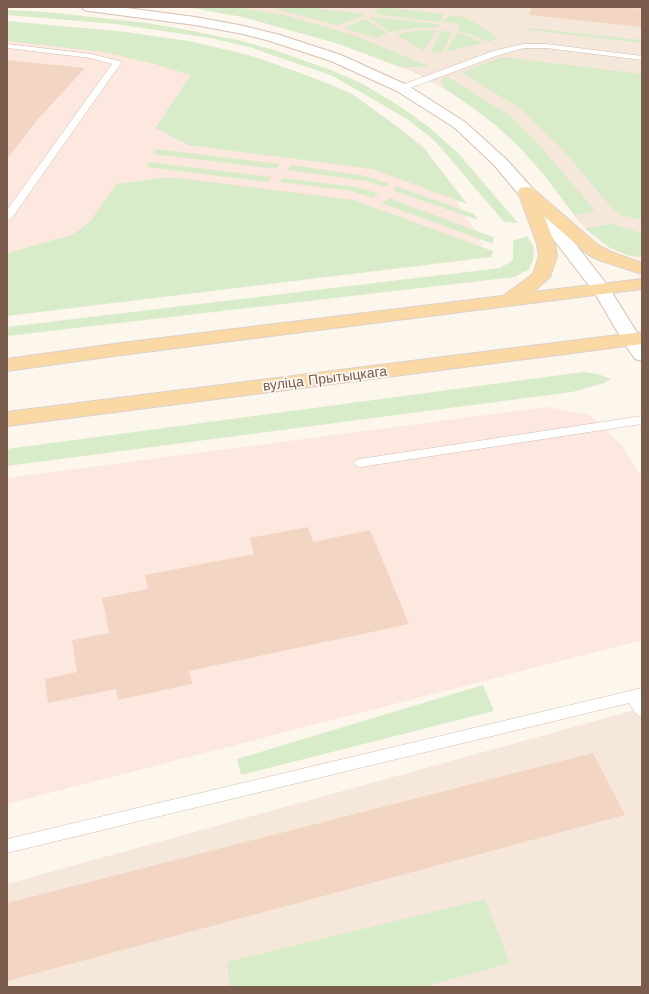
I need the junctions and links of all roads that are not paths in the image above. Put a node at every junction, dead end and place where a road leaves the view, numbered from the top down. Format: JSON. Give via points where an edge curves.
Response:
{"nodes":[{"id":1,"x":89,"y":7,"type":"edge"},
{"id":2,"x":7,"y":46,"type":"edge"},
{"id":3,"x":642,"y":58,"type":"edge"},
{"id":4,"x":402,"y":88,"type":"junction"},
{"id":5,"x":526,"y":192,"type":"junction"},
{"id":6,"x":7,"y":217,"type":"edge"},
{"id":7,"x":642,"y":269,"type":"edge"},
{"id":8,"x":642,"y":284,"type":"edge"},
{"id":9,"x":602,"y":290,"type":"junction"},
{"id":10,"x":504,"y":302,"type":"junction"},
{"id":11,"x":638,"y":344,"type":"edge"},
{"id":12,"x":7,"y":365,"type":"edge"},
{"id":13,"x":7,"y":419,"type":"edge"},
{"id":14,"x":642,"y":420,"type":"edge"},
{"id":15,"x":360,"y":463,"type":"dead end"},
{"id":16,"x":638,"y":695,"type":"edge"},
{"id":17,"x":642,"y":711,"type":"edge"},
{"id":18,"x":7,"y":846,"type":"edge"}],
"edges":[{"from":1,"to":4,"type":"main road","via":[[196,21],[259,34],[336,58]]},
{"from":2,"to":6,"type":"lane","via":[[91,56],[116,63]]},
{"from":3,"to":4,"type":"lane","via":[[546,46],[524,46],[496,53]]},
{"from":4,"to":5,"type":"main road","via":[[460,125],[501,163]]},
{"from":5,"to":7,"type":"main road","via":[[592,249]]},
{"from":5,"to":9,"type":"main road"},
{"from":5,"to":10,"type":"main road","via":[[546,244],[546,268],[541,277],[530,286]]},
{"from":8,"to":9,"type":"main road"},
{"from":9,"to":10,"type":"main road"},
{"from":9,"to":11,"type":"main road"},
{"from":10,"to":12,"type":"main road"},
{"from":11,"to":13,"type":"main road","name":"вуліца Прытыцкага"},
{"from":14,"to":15,"type":"lane"},
{"from":16,"to":17,"type":"lane"},
{"from":16,"to":18,"type":"lane"}]}
